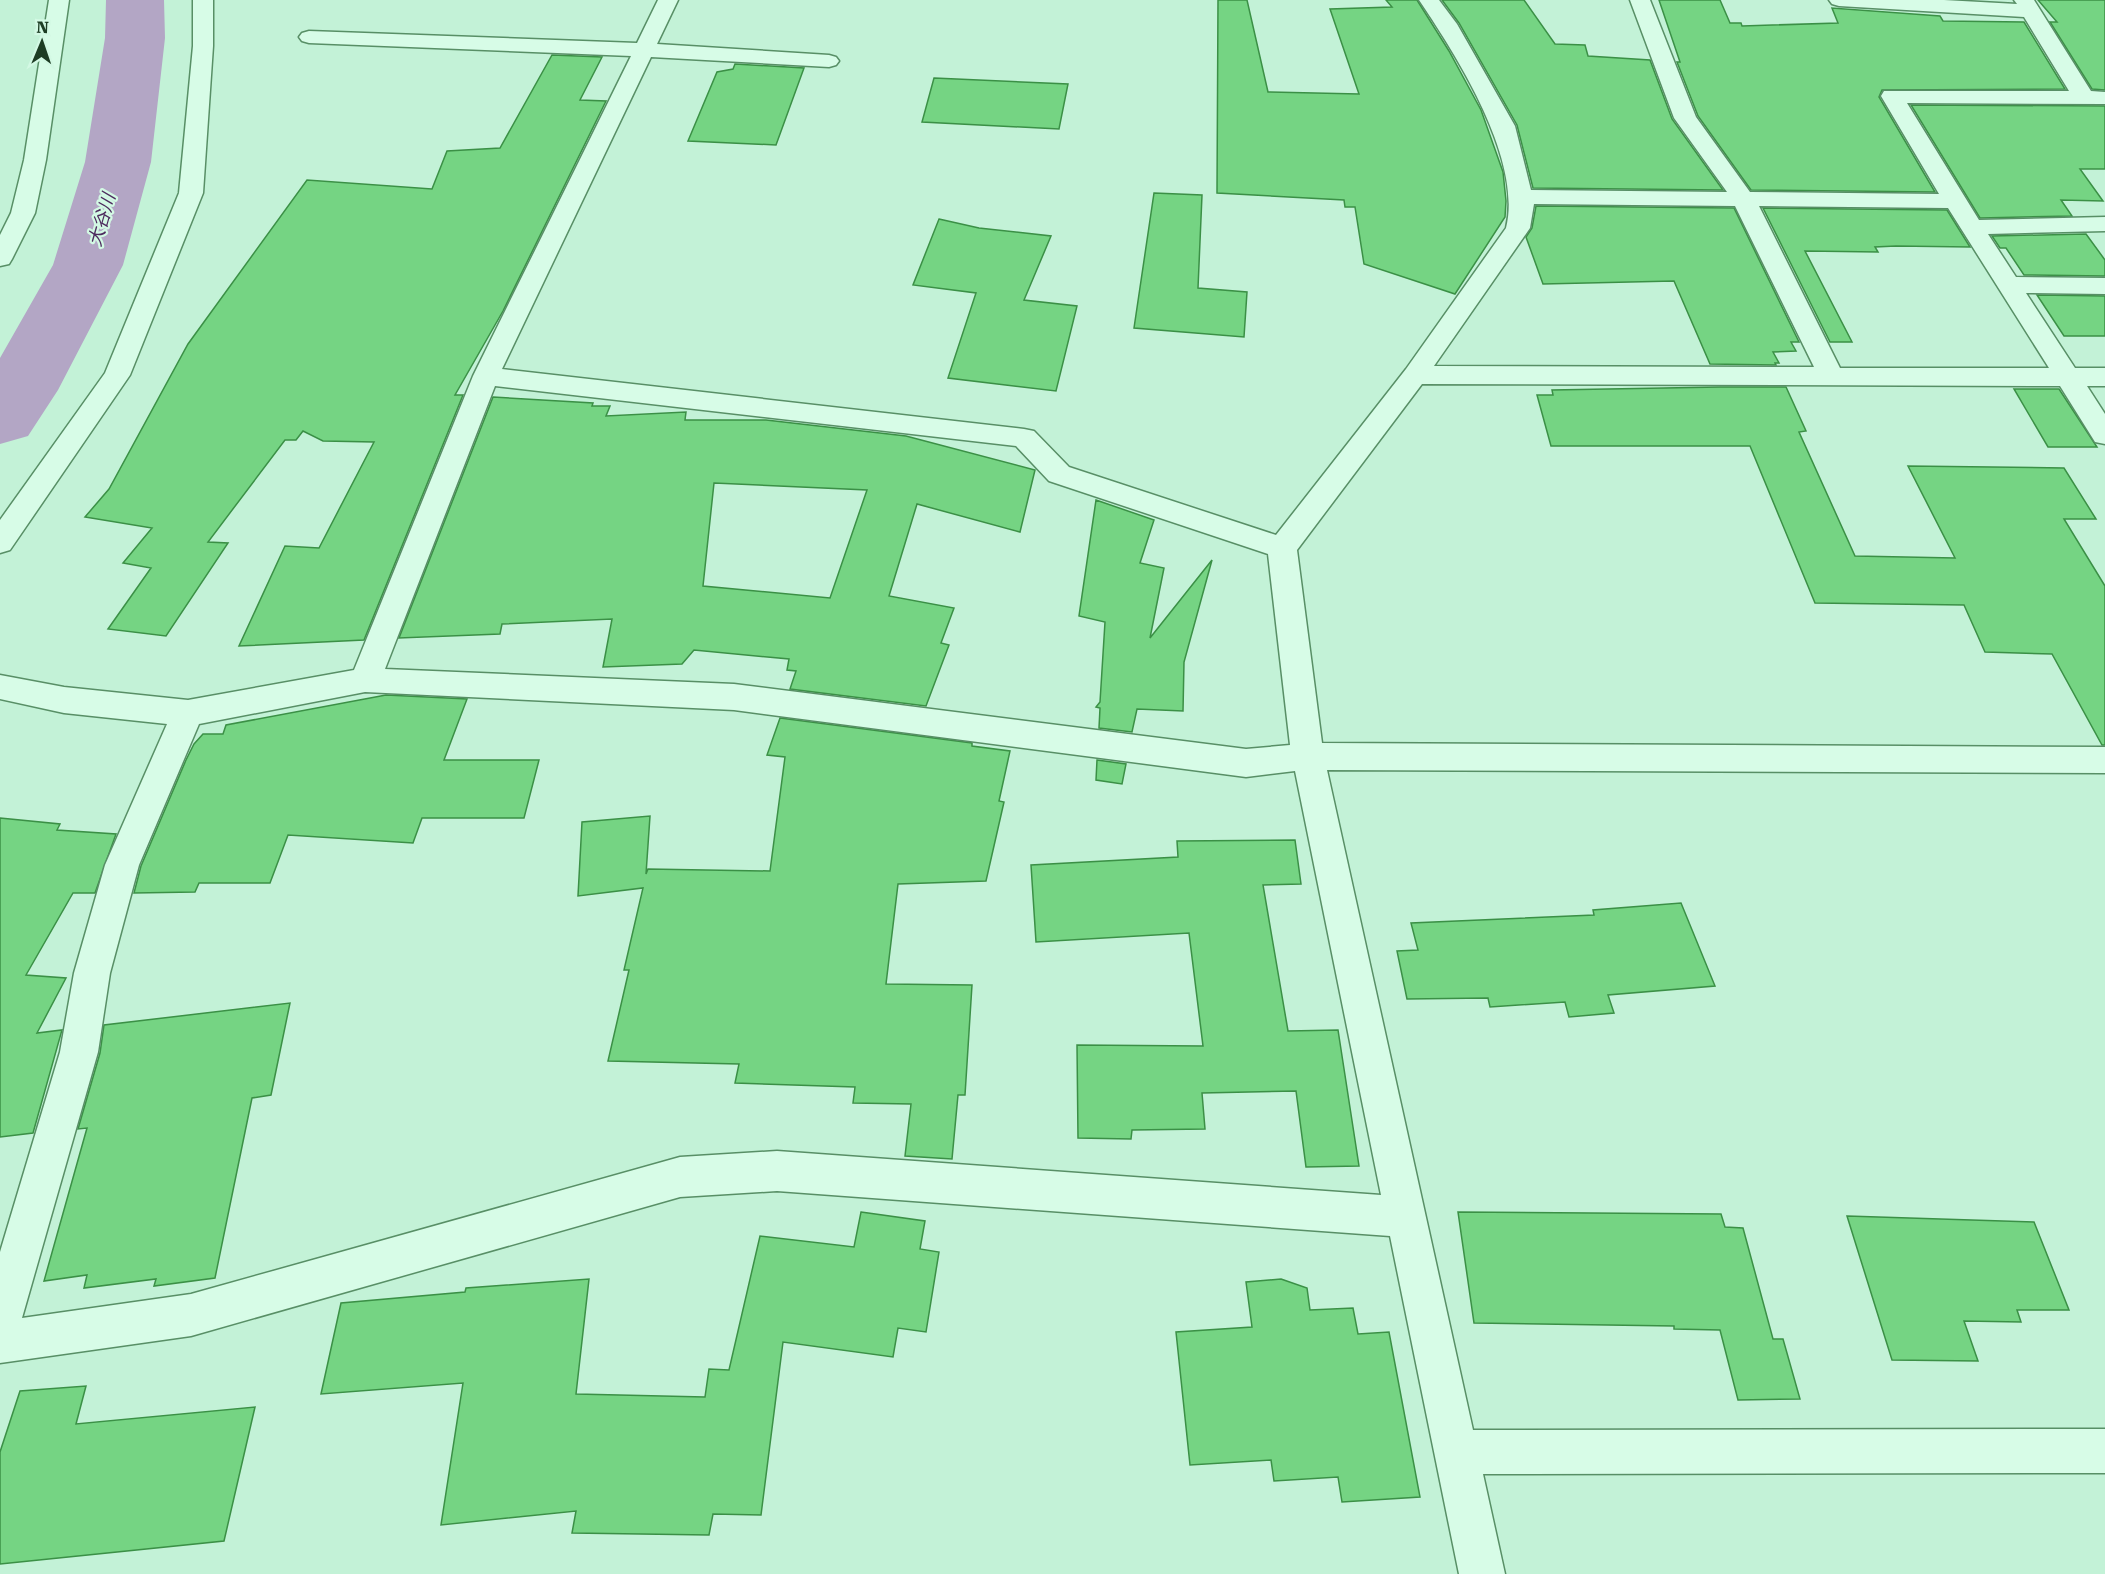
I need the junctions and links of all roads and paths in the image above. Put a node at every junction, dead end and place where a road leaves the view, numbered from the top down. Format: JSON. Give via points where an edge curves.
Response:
{"nodes":[{"id":1,"x":59,"y":0,"type":"edge"},
{"id":2,"x":203,"y":0,"type":"edge"},
{"id":3,"x":668,"y":0,"type":"edge"},
{"id":4,"x":1429,"y":0,"type":"edge"},
{"id":5,"x":1640,"y":0,"type":"edge"},
{"id":6,"x":1839,"y":0,"type":"edge"},
{"id":7,"x":2027,"y":5,"type":"edge"},
{"id":8,"x":309,"y":37,"type":"dead end"},
{"id":9,"x":646,"y":50,"type":"junction"},
{"id":10,"x":829,"y":61,"type":"dead end"},
{"id":11,"x":2094,"y":98,"type":"edge"},
{"id":12,"x":1520,"y":197,"type":"junction"},
{"id":13,"x":1744,"y":200,"type":"junction"},
{"id":14,"x":1955,"y":201,"type":"junction"},
{"id":15,"x":2105,"y":224,"type":"edge"},
{"id":16,"x":1971,"y":227,"type":"junction"},
{"id":17,"x":0,"y":259,"type":"edge"},
{"id":18,"x":2009,"y":285,"type":"junction"},
{"id":19,"x":2105,"y":286,"type":"edge"},
{"id":20,"x":1415,"y":375,"type":"junction"},
{"id":21,"x":486,"y":376,"type":"junction"},
{"id":22,"x":1832,"y":376,"type":"junction"},
{"id":23,"x":2067,"y":377,"type":"junction"},
{"id":24,"x":2105,"y":377,"type":"edge"},
{"id":25,"x":2105,"y":435,"type":"edge"},
{"id":26,"x":0,"y":542,"type":"edge"},
{"id":27,"x":1282,"y":548,"type":"junction"},
{"id":28,"x":365,"y":680,"type":"junction"},
{"id":29,"x":0,"y":687,"type":"edge"},
{"id":30,"x":188,"y":713,"type":"junction"},
{"id":31,"x":1308,"y":756,"type":"junction"},
{"id":32,"x":2105,"y":760,"type":"edge"},
{"id":33,"x":1408,"y":1217,"type":"junction"},
{"id":34,"x":0,"y":1322,"type":"edge"},
{"id":35,"x":0,"y":1342,"type":"edge"},
{"id":36,"x":2105,"y":1451,"type":"edge"},
{"id":37,"x":1458,"y":1452,"type":"junction"},
{"id":38,"x":1482,"y":1574,"type":"edge"}],
"edges":[{"from":1,"to":17,"type":"street","via":[[23,213]]},
{"from":2,"to":26,"type":"street","via":[[191,194],[117,375]]},
{"from":3,"to":9,"type":"street"},
{"from":4,"to":12,"type":"street","via":[[1447,24],[1504,126]]},
{"from":5,"to":13,"type":"street","via":[[1685,118]]},
{"from":6,"to":7,"type":"street"},
{"from":7,"to":11,"type":"street"},
{"from":8,"to":9,"type":"street"},
{"from":9,"to":10,"type":"street"},
{"from":9,"to":21,"type":"street"},
{"from":11,"to":14,"type":"street","via":[[1892,96]]},
{"from":12,"to":13,"type":"street"},
{"from":12,"to":20,"type":"street","via":[[1523,207],[1518,228]]},
{"from":13,"to":14,"type":"street"},
{"from":13,"to":22,"type":"street"},
{"from":14,"to":16,"type":"street"},
{"from":15,"to":16,"type":"street"},
{"from":16,"to":18,"type":"street"},
{"from":18,"to":19,"type":"street"},
{"from":18,"to":23,"type":"street"},
{"from":20,"to":22,"type":"street"},
{"from":20,"to":27,"type":"street"},
{"from":21,"to":27,"type":"street","via":[[1024,438],[1059,474]]},
{"from":21,"to":28,"type":"street"},
{"from":22,"to":23,"type":"street"},
{"from":23,"to":24,"type":"street"},
{"from":23,"to":25,"type":"street"},
{"from":27,"to":31,"type":"street"},
{"from":28,"to":30,"type":"street"},
{"from":28,"to":31,"type":"street","via":[[734,697],[1246,763]]},
{"from":29,"to":30,"type":"street","via":[[64,700]]},
{"from":30,"to":34,"type":"street","via":[[122,865],[92,972],[79,1052]]},
{"from":31,"to":32,"type":"street"},
{"from":31,"to":33,"type":"street"},
{"from":33,"to":35,"type":"street","via":[[777,1171],[680,1177],[191,1315]]},
{"from":33,"to":37,"type":"street"},
{"from":36,"to":37,"type":"street"},
{"from":37,"to":38,"type":"street"}]}
